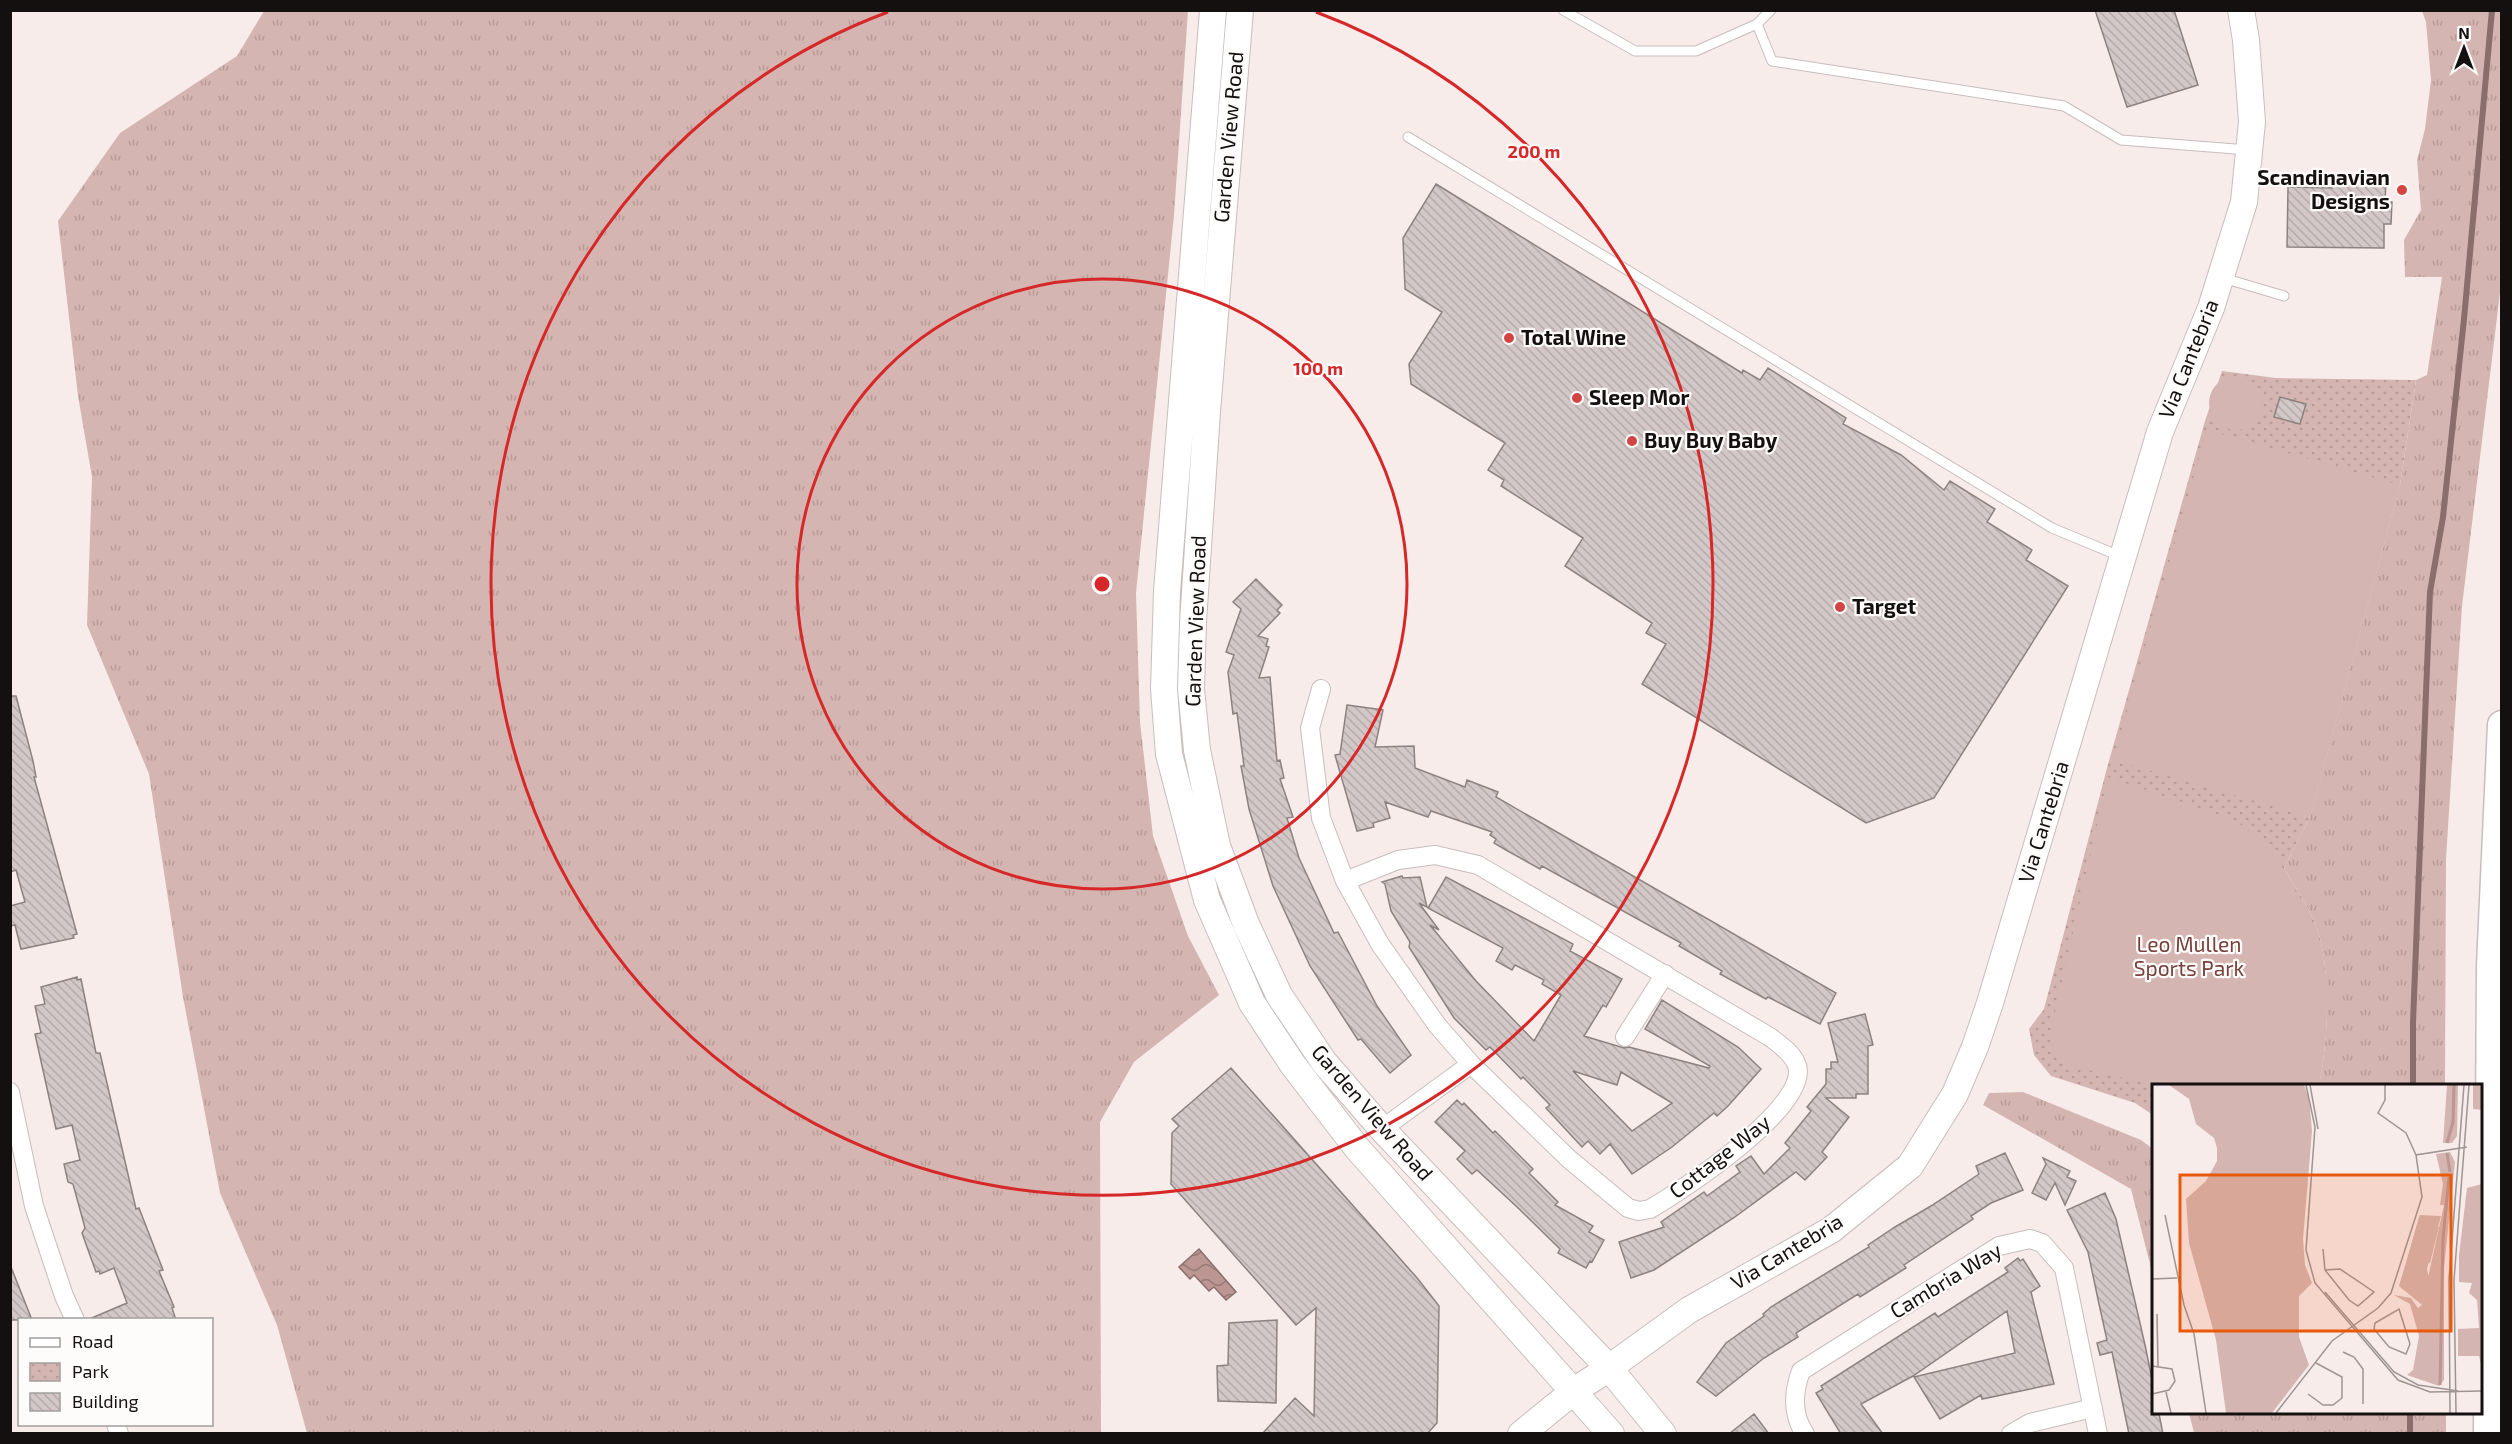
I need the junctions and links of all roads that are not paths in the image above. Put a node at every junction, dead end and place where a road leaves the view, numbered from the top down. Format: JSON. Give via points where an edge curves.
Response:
{"nodes":[{"id":1,"x":1213,"y":10,"type":"edge"},
{"id":2,"x":1240,"y":10,"type":"edge"},
{"id":3,"x":1563,"y":10,"type":"edge"},
{"id":4,"x":1772,"y":10,"type":"edge"},
{"id":5,"x":2241,"y":10,"type":"edge"},
{"id":6,"x":1757,"y":24,"type":"junction"},
{"id":7,"x":1408,"y":137,"type":"dead end"},
{"id":8,"x":2250,"y":150,"type":"junction"},
{"id":9,"x":2221,"y":278,"type":"junction"},
{"id":10,"x":2284,"y":296,"type":"dead end"},
{"id":11,"x":2122,"y":557,"type":"junction"},
{"id":12,"x":1321,"y":689,"type":"dead end"},
{"id":13,"x":2502,"y":725,"type":"edge"},
{"id":14,"x":1345,"y":881,"type":"junction"},
{"id":15,"x":1665,"y":974,"type":"junction"},
{"id":16,"x":1625,"y":1037,"type":"dead end"},
{"id":17,"x":1471,"y":1064,"type":"junction"},
{"id":18,"x":10,"y":1092,"type":"edge"},
{"id":19,"x":1382,"y":1129,"type":"junction"},
{"id":20,"x":74,"y":1318,"type":"edge"},
{"id":21,"x":1609,"y":1368,"type":"junction"},
{"id":22,"x":1574,"y":1391,"type":"junction"},
{"id":23,"x":2092,"y":1408,"type":"junction"},
{"id":24,"x":1521,"y":1434,"type":"edge"},
{"id":25,"x":1611,"y":1434,"type":"edge"},
{"id":26,"x":1663,"y":1434,"type":"edge"},
{"id":27,"x":1805,"y":1434,"type":"edge"},
{"id":28,"x":2011,"y":1434,"type":"edge"},
{"id":29,"x":2098,"y":1434,"type":"edge"},
{"id":30,"x":2488,"y":1434,"type":"edge"}],
"edges":[{"from":1,"to":22,"type":"main road","name":"Garden View Road","via":[[1167,591],[1164,689],[1169,754],[1206,900],[1252,1003],[1293,1065],[1357,1148]]},
{"from":2,"to":19,"type":"main road","name":"Garden View Road","via":[[1193,622],[1191,689],[1197,750],[1217,846],[1246,924],[1279,995],[1324,1062]]},
{"from":3,"to":6,"type":"lane","via":[[1635,51],[1696,51]]},
{"from":4,"to":6,"type":"lane"},
{"from":5,"to":8,"type":"main road","name":"Via Cantebria","via":[[2247,40]]},
{"from":6,"to":8,"type":"lane","via":[[1772,61],[2064,106],[2121,141]]},
{"from":7,"to":11,"type":"lane","via":[[2052,528]]},
{"from":8,"to":9,"type":"main road","name":"Via Cantebria","via":[[2244,202]]},
{"from":9,"to":10,"type":"lane"},
{"from":9,"to":11,"type":"main road","name":"Via Cantebria","via":[[2160,432]]},
{"from":11,"to":21,"type":"main road","name":"Via Cantebria","via":[[1990,1004],[1955,1094],[1910,1166],[1831,1230],[1689,1310]]},
{"from":12,"to":14,"type":"street","name":"Cottage Way","via":[[1310,728],[1321,818]]},
{"from":13,"to":30,"type":"main road","via":[[2491,966]]},
{"from":14,"to":15,"type":"street","name":"Cottage Way","via":[[1398,860],[1435,855],[1478,865]]},
{"from":14,"to":17,"type":"street","name":"Cottage Way","via":[[1380,944],[1437,1025]]},
{"from":15,"to":16,"type":"street"},
{"from":15,"to":17,"type":"street","name":"Cottage Way","via":[[1770,1037],[1797,1064],[1797,1081],[1781,1109],[1716,1166],[1650,1209],[1628,1208],[1569,1159]]},
{"from":17,"to":19,"type":"street"},
{"from":18,"to":20,"type":"street","via":[[34,1206]]},
{"from":19,"to":21,"type":"main road","name":"Garden View Road"},
{"from":21,"to":22,"type":"main road","name":"Via Cantebria"},
{"from":21,"to":26,"type":"main road","name":"Garden View Road"},
{"from":22,"to":24,"type":"main road","name":"Via Cantebria"},
{"from":22,"to":25,"type":"main road","name":"Garden View Road"},
{"from":23,"to":27,"type":"street","name":"Cambria Way","via":[[2064,1268],[2042,1243],[2030,1239],[1999,1246],[1801,1371],[1795,1387],[1797,1422]]},
{"from":23,"to":28,"type":"street","via":[[2030,1423]]},
{"from":23,"to":29,"type":"street","name":"Cambria Way"}]}
